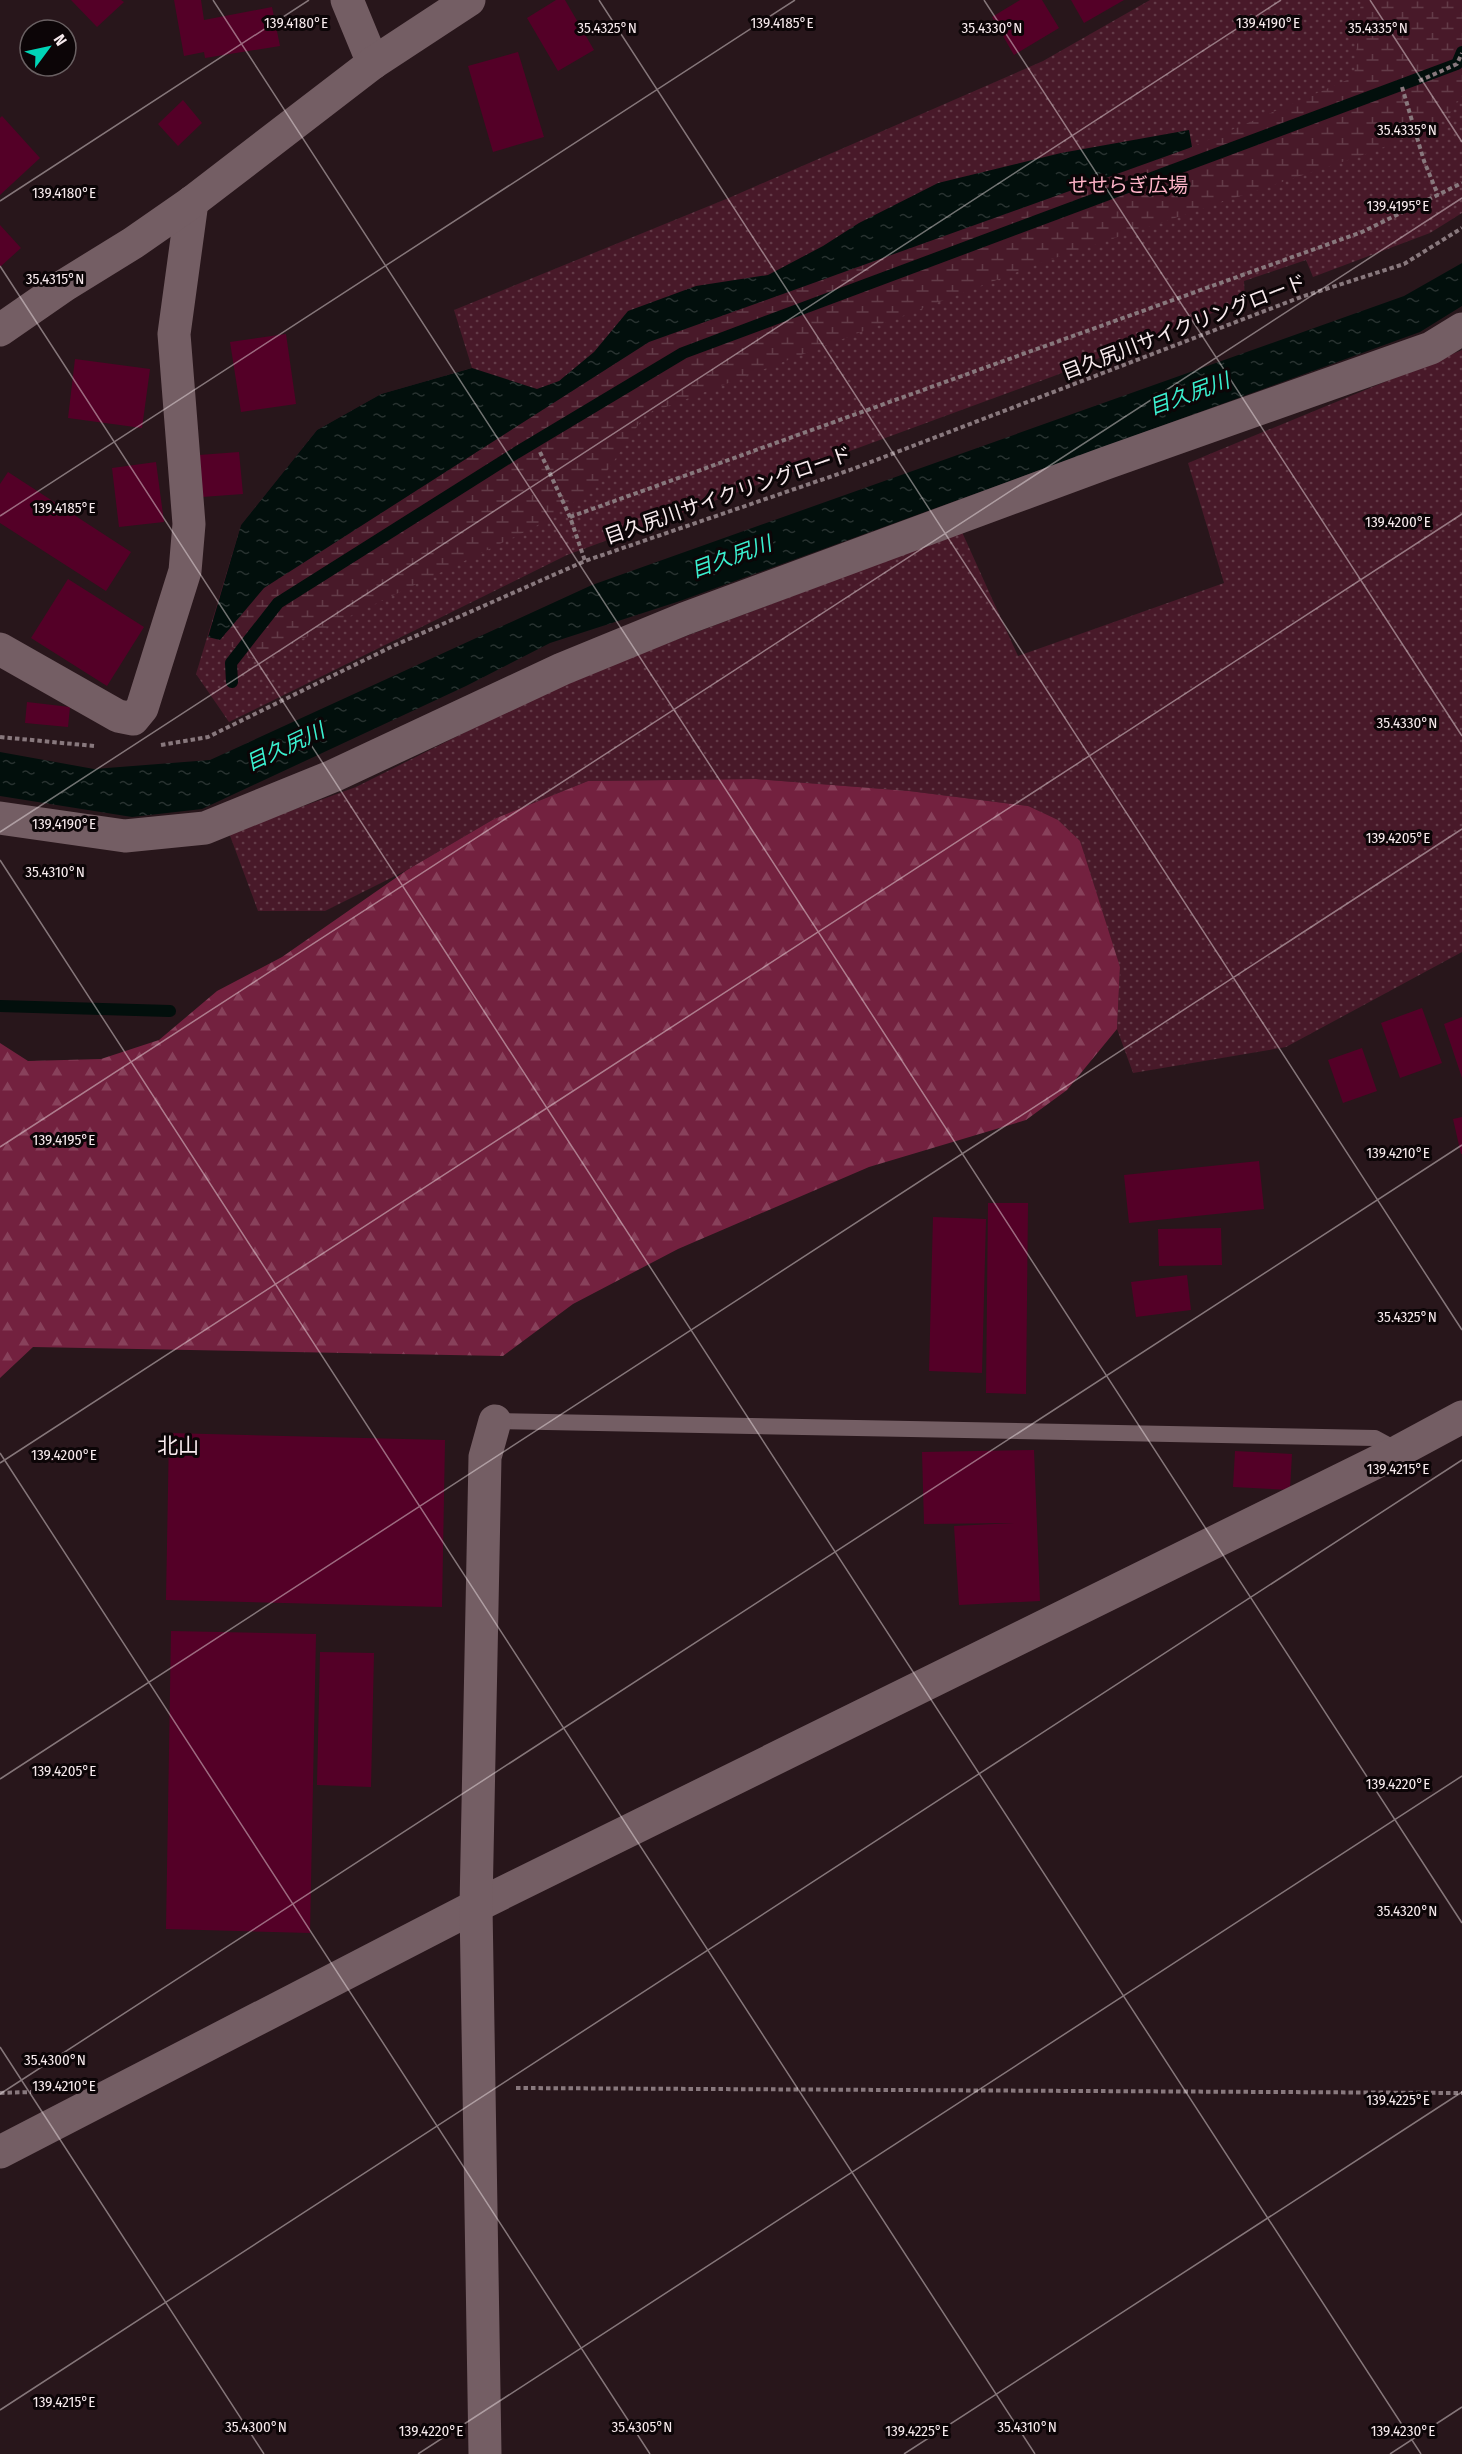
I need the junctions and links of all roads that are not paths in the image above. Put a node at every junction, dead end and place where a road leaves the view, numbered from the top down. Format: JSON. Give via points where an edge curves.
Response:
{"nodes":[{"id":1,"x":347,"y":0,"type":"edge"},
{"id":2,"x":469,"y":0,"type":"edge"},
{"id":3,"x":373,"y":63,"type":"junction"},
{"id":4,"x":192,"y":202,"type":"junction"},
{"id":5,"x":1462,"y":329,"type":"edge"},
{"id":6,"x":0,"y":330,"type":"edge"},
{"id":7,"x":0,"y":649,"type":"edge"},
{"id":8,"x":0,"y":818,"type":"edge"},
{"id":9,"x":1462,"y":1417,"type":"edge"},
{"id":10,"x":495,"y":1421,"type":"joint"},
{"id":11,"x":1399,"y":1451,"type":"junction"},
{"id":12,"x":476,"y":1906,"type":"junction"},
{"id":13,"x":0,"y":2151,"type":"edge"},
{"id":14,"x":485,"y":2454,"type":"edge"}],
"edges":[{"from":1,"to":3,"type":"street"},
{"from":2,"to":3,"type":"street"},
{"from":3,"to":4,"type":"street"},
{"from":4,"to":6,"type":"street"},
{"from":4,"to":7,"type":"street","via":[[174,334],[189,524],[185,570],[142,708],[133,719],[118,716]]},
{"from":5,"to":8,"type":"street","via":[[1431,348],[684,619],[562,669],[333,776],[205,828],[125,836]]},
{"from":9,"to":11,"type":"street"},
{"from":10,"to":11,"type":"lane","via":[[1375,1438]]},
{"from":10,"to":12,"type":"street","via":[[485,1457]]},
{"from":11,"to":12,"type":"street"},
{"from":12,"to":13,"type":"street"},
{"from":12,"to":14,"type":"street"}]}
